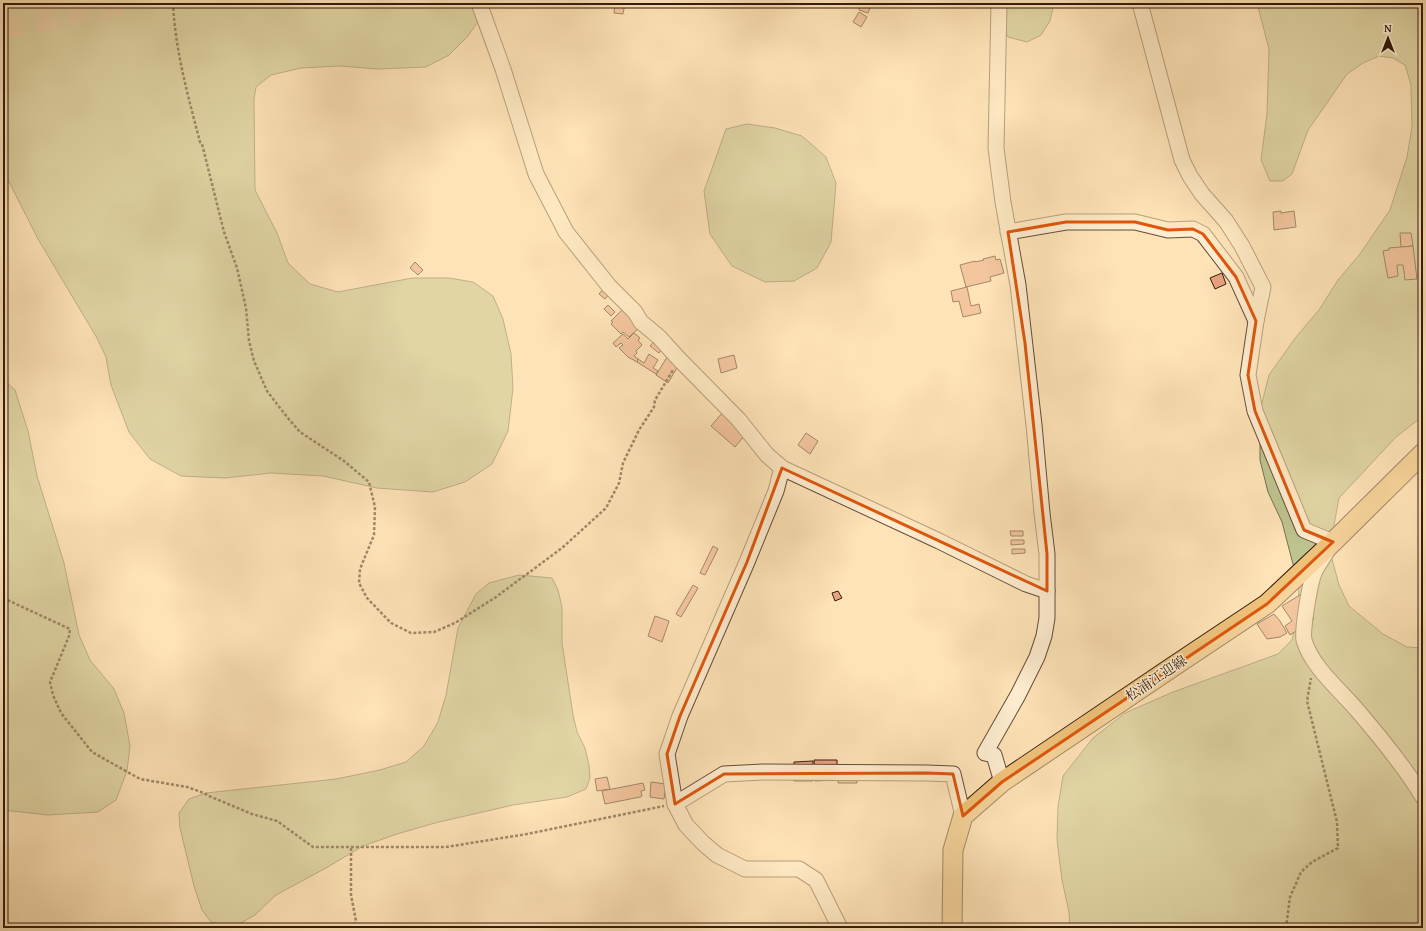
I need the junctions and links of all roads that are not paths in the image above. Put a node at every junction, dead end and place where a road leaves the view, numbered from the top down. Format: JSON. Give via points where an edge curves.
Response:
{"nodes":[{"id":1,"x":478,"y":3,"type":"edge"},
{"id":2,"x":999,"y":3,"type":"edge"},
{"id":3,"x":1140,"y":3,"type":"edge"},
{"id":4,"x":1008,"y":232,"type":"junction"},
{"id":5,"x":1256,"y":321,"type":"junction"},
{"id":6,"x":1423,"y":453,"type":"edge"},
{"id":7,"x":782,"y":468,"type":"junction"},
{"id":8,"x":1333,"y":542,"type":"junction"},
{"id":9,"x":1048,"y":591,"type":"junction"},
{"id":10,"x":1002,"y":782,"type":"junction"},
{"id":11,"x":1423,"y":797,"type":"edge"},
{"id":12,"x":675,"y":804,"type":"junction"},
{"id":13,"x":963,"y":816,"type":"junction"},
{"id":14,"x":840,"y":928,"type":"edge"},
{"id":15,"x":952,"y":928,"type":"edge"}],
"edges":[{"from":1,"to":7,"type":"street","via":[[503,69],[536,174],[566,232],[641,322],[659,337],[739,420],[767,455]]},
{"from":2,"to":4,"type":"street","via":[[996,148]]},
{"from":3,"to":5,"type":"street","via":[[1182,160],[1202,194],[1226,221],[1242,246],[1263,287]]},
{"from":4,"to":5,"type":"street","via":[[1066,222],[1135,222],[1168,230],[1193,229],[1203,234],[1236,277]]},
{"from":4,"to":9,"type":"street","via":[[1018,285],[1034,426],[1048,554]]},
{"from":5,"to":8,"type":"street","via":[[1248,375],[1255,411],[1304,530]]},
{"from":6,"to":8,"type":"main road","name":"松浦江迎線"},
{"from":7,"to":9,"type":"street","via":[[1026,584]]},
{"from":7,"to":12,"type":"street","via":[[776,491],[680,716],[667,754]]},
{"from":8,"to":10,"type":"main road","name":"松浦江迎線","via":[[1267,604]]},
{"from":8,"to":11,"type":"street","via":[[1314,572],[1307,600],[1304,638],[1316,663],[1409,774]]},
{"from":9,"to":10,"type":"street","via":[[1048,618],[1037,657],[985,753],[994,755]]},
{"from":10,"to":13,"type":"main road","name":"松浦江迎線"},
{"from":12,"to":13,"type":"street","via":[[724,774],[953,774]]},
{"from":12,"to":14,"type":"street","via":[[686,824],[702,843],[717,855],[745,869],[799,869],[816,880]]},
{"from":13,"to":15,"type":"main road","via":[[953,850]]}]}
